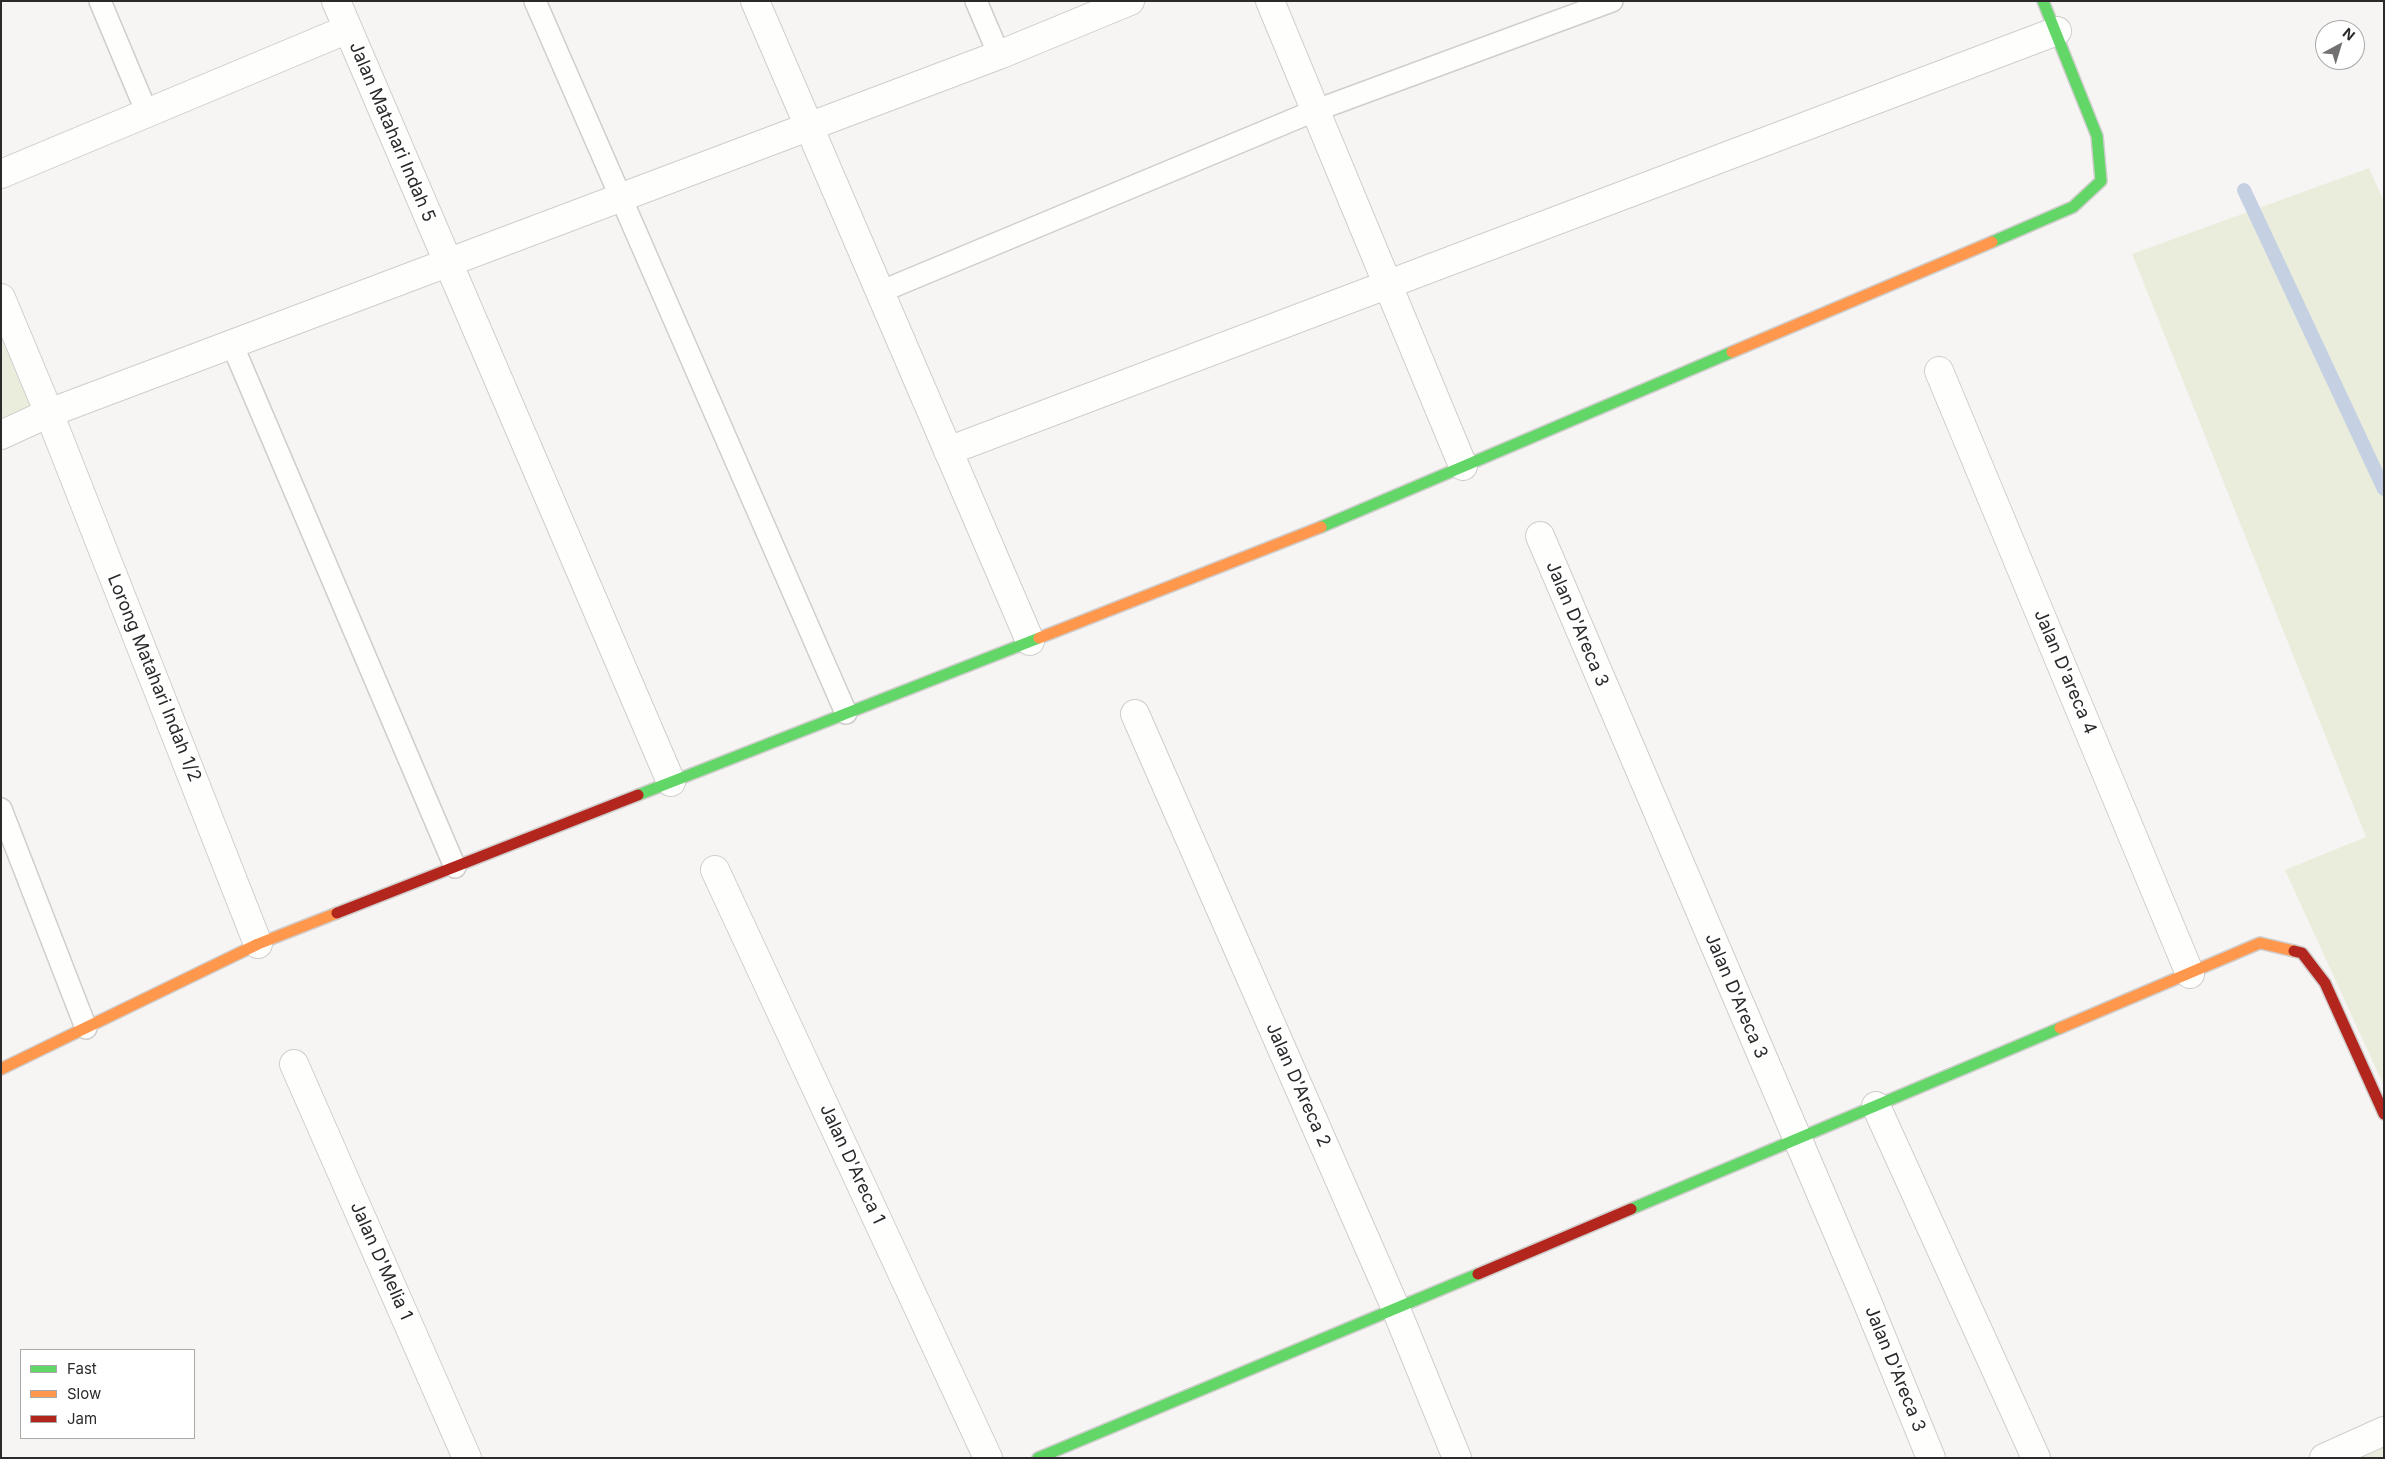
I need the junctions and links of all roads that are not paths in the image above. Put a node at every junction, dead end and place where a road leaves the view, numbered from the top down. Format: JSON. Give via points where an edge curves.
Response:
{"nodes":[{"id":1,"x":100,"y":1,"type":"edge"},
{"id":2,"x":336,"y":1,"type":"edge"},
{"id":3,"x":535,"y":1,"type":"edge"},
{"id":4,"x":755,"y":1,"type":"edge"},
{"id":5,"x":976,"y":1,"type":"edge"},
{"id":6,"x":1130,"y":1,"type":"edge"},
{"id":7,"x":1270,"y":1,"type":"edge"},
{"id":8,"x":1612,"y":1,"type":"edge"},
{"id":9,"x":2044,"y":1,"type":"edge"},
{"id":10,"x":348,"y":30,"type":"junction"},
{"id":11,"x":2057,"y":31,"type":"junction"},
{"id":12,"x":999,"y":55,"type":"junction"},
{"id":13,"x":1314,"y":111,"type":"junction"},
{"id":14,"x":147,"y":113,"type":"junction"},
{"id":15,"x":810,"y":126,"type":"junction"},
{"id":16,"x":1,"y":174,"type":"edge"},
{"id":17,"x":621,"y":198,"type":"junction"},
{"id":18,"x":448,"y":263,"type":"junction"},
{"id":19,"x":1388,"y":286,"type":"junction"},
{"id":20,"x":880,"y":292,"type":"junction"},
{"id":21,"x":1,"y":298,"type":"edge"},
{"id":22,"x":232,"y":344,"type":"junction"},
{"id":23,"x":1939,"y":371,"type":"dead end"},
{"id":24,"x":49,"y":413,"type":"junction"},
{"id":25,"x":1,"y":435,"type":"edge"},
{"id":26,"x":948,"y":451,"type":"junction"},
{"id":27,"x":1463,"y":466,"type":"junction"},
{"id":28,"x":1540,"y":536,"type":"dead end"},
{"id":29,"x":1030,"y":641,"type":"junction"},
{"id":30,"x":846,"y":713,"type":"junction"},
{"id":31,"x":1135,"y":714,"type":"dead end"},
{"id":32,"x":671,"y":782,"type":"junction"},
{"id":33,"x":1,"y":809,"type":"edge"},
{"id":34,"x":455,"y":867,"type":"junction"},
{"id":35,"x":715,"y":870,"type":"dead end"},
{"id":36,"x":258,"y":944,"type":"junction"},
{"id":37,"x":2190,"y":974,"type":"junction"},
{"id":38,"x":86,"y":1028,"type":"junction"},
{"id":39,"x":294,"y":1064,"type":"dead end"},
{"id":40,"x":1,"y":1069,"type":"edge"},
{"id":41,"x":1876,"y":1106,"type":"junction"},
{"id":42,"x":2384,"y":1114,"type":"edge"},
{"id":43,"x":1797,"y":1139,"type":"junction"},
{"id":44,"x":1396,"y":1309,"type":"junction"},
{"id":45,"x":2384,"y":1431,"type":"edge"},
{"id":46,"x":467,"y":1458,"type":"edge"},
{"id":47,"x":988,"y":1458,"type":"edge"},
{"id":48,"x":1038,"y":1458,"type":"edge"},
{"id":49,"x":1457,"y":1458,"type":"edge"},
{"id":50,"x":1931,"y":1458,"type":"edge"},
{"id":51,"x":2036,"y":1458,"type":"edge"},
{"id":52,"x":2324,"y":1458,"type":"edge"}],
"edges":[{"from":1,"to":14,"type":"lane"},
{"from":2,"to":10,"type":"street","name":"Jalan Matahari Indah 5"},
{"from":3,"to":17,"type":"lane"},
{"from":4,"to":15,"type":"street"},
{"from":5,"to":12,"type":"lane"},
{"from":6,"to":12,"type":"street"},
{"from":7,"to":13,"type":"street"},
{"from":8,"to":13,"type":"lane"},
{"from":9,"to":11,"type":"street"},
{"from":10,"to":14,"type":"street"},
{"from":10,"to":18,"type":"street","name":"Jalan Matahari Indah 5"},
{"from":11,"to":19,"type":"street"},
{"from":11,"to":27,"type":"street","via":[[2097,136],[2101,181],[2072,207]]},
{"from":12,"to":15,"type":"street"},
{"from":13,"to":19,"type":"street"},
{"from":13,"to":20,"type":"lane"},
{"from":14,"to":16,"type":"street"},
{"from":15,"to":17,"type":"street"},
{"from":15,"to":20,"type":"street"},
{"from":17,"to":18,"type":"street"},
{"from":17,"to":30,"type":"lane"},
{"from":18,"to":22,"type":"street"},
{"from":18,"to":32,"type":"street","name":"Jalan Matahari Indah 5"},
{"from":19,"to":26,"type":"street"},
{"from":19,"to":27,"type":"street"},
{"from":20,"to":26,"type":"street"},
{"from":21,"to":24,"type":"street","name":"Lorong Matahari Indah 1/2"},
{"from":22,"to":24,"type":"street"},
{"from":22,"to":34,"type":"lane"},
{"from":23,"to":37,"type":"street","name":"Jalan D'areca 4"},
{"from":24,"to":25,"type":"street"},
{"from":24,"to":36,"type":"street","name":"Lorong Matahari Indah 1/2"},
{"from":26,"to":29,"type":"street"},
{"from":27,"to":29,"type":"street","via":[[1306,533]]},
{"from":28,"to":43,"type":"street","name":"Jalan D'Areca 3"},
{"from":29,"to":30,"type":"street"},
{"from":30,"to":32,"type":"street"},
{"from":31,"to":44,"type":"street","name":"Jalan D'Areca 2"},
{"from":32,"to":34,"type":"street"},
{"from":33,"to":38,"type":"lane"},
{"from":34,"to":36,"type":"street"},
{"from":35,"to":47,"type":"street","name":"Jalan D'Areca 1"},
{"from":36,"to":38,"type":"street"},
{"from":37,"to":41,"type":"street"},
{"from":37,"to":42,"type":"street","via":[[2260,943],[2302,953],[2325,983]]},
{"from":38,"to":40,"type":"street"},
{"from":39,"to":46,"type":"street","name":"Jalan D'Melia 1"},
{"from":41,"to":43,"type":"street"},
{"from":41,"to":51,"type":"street"},
{"from":43,"to":44,"type":"street"},
{"from":43,"to":50,"type":"street","name":"Jalan D'Areca 3"},
{"from":44,"to":48,"type":"street"},
{"from":44,"to":49,"type":"street","name":"Jalan D'Areca 2"},
{"from":45,"to":52,"type":"street"}]}
